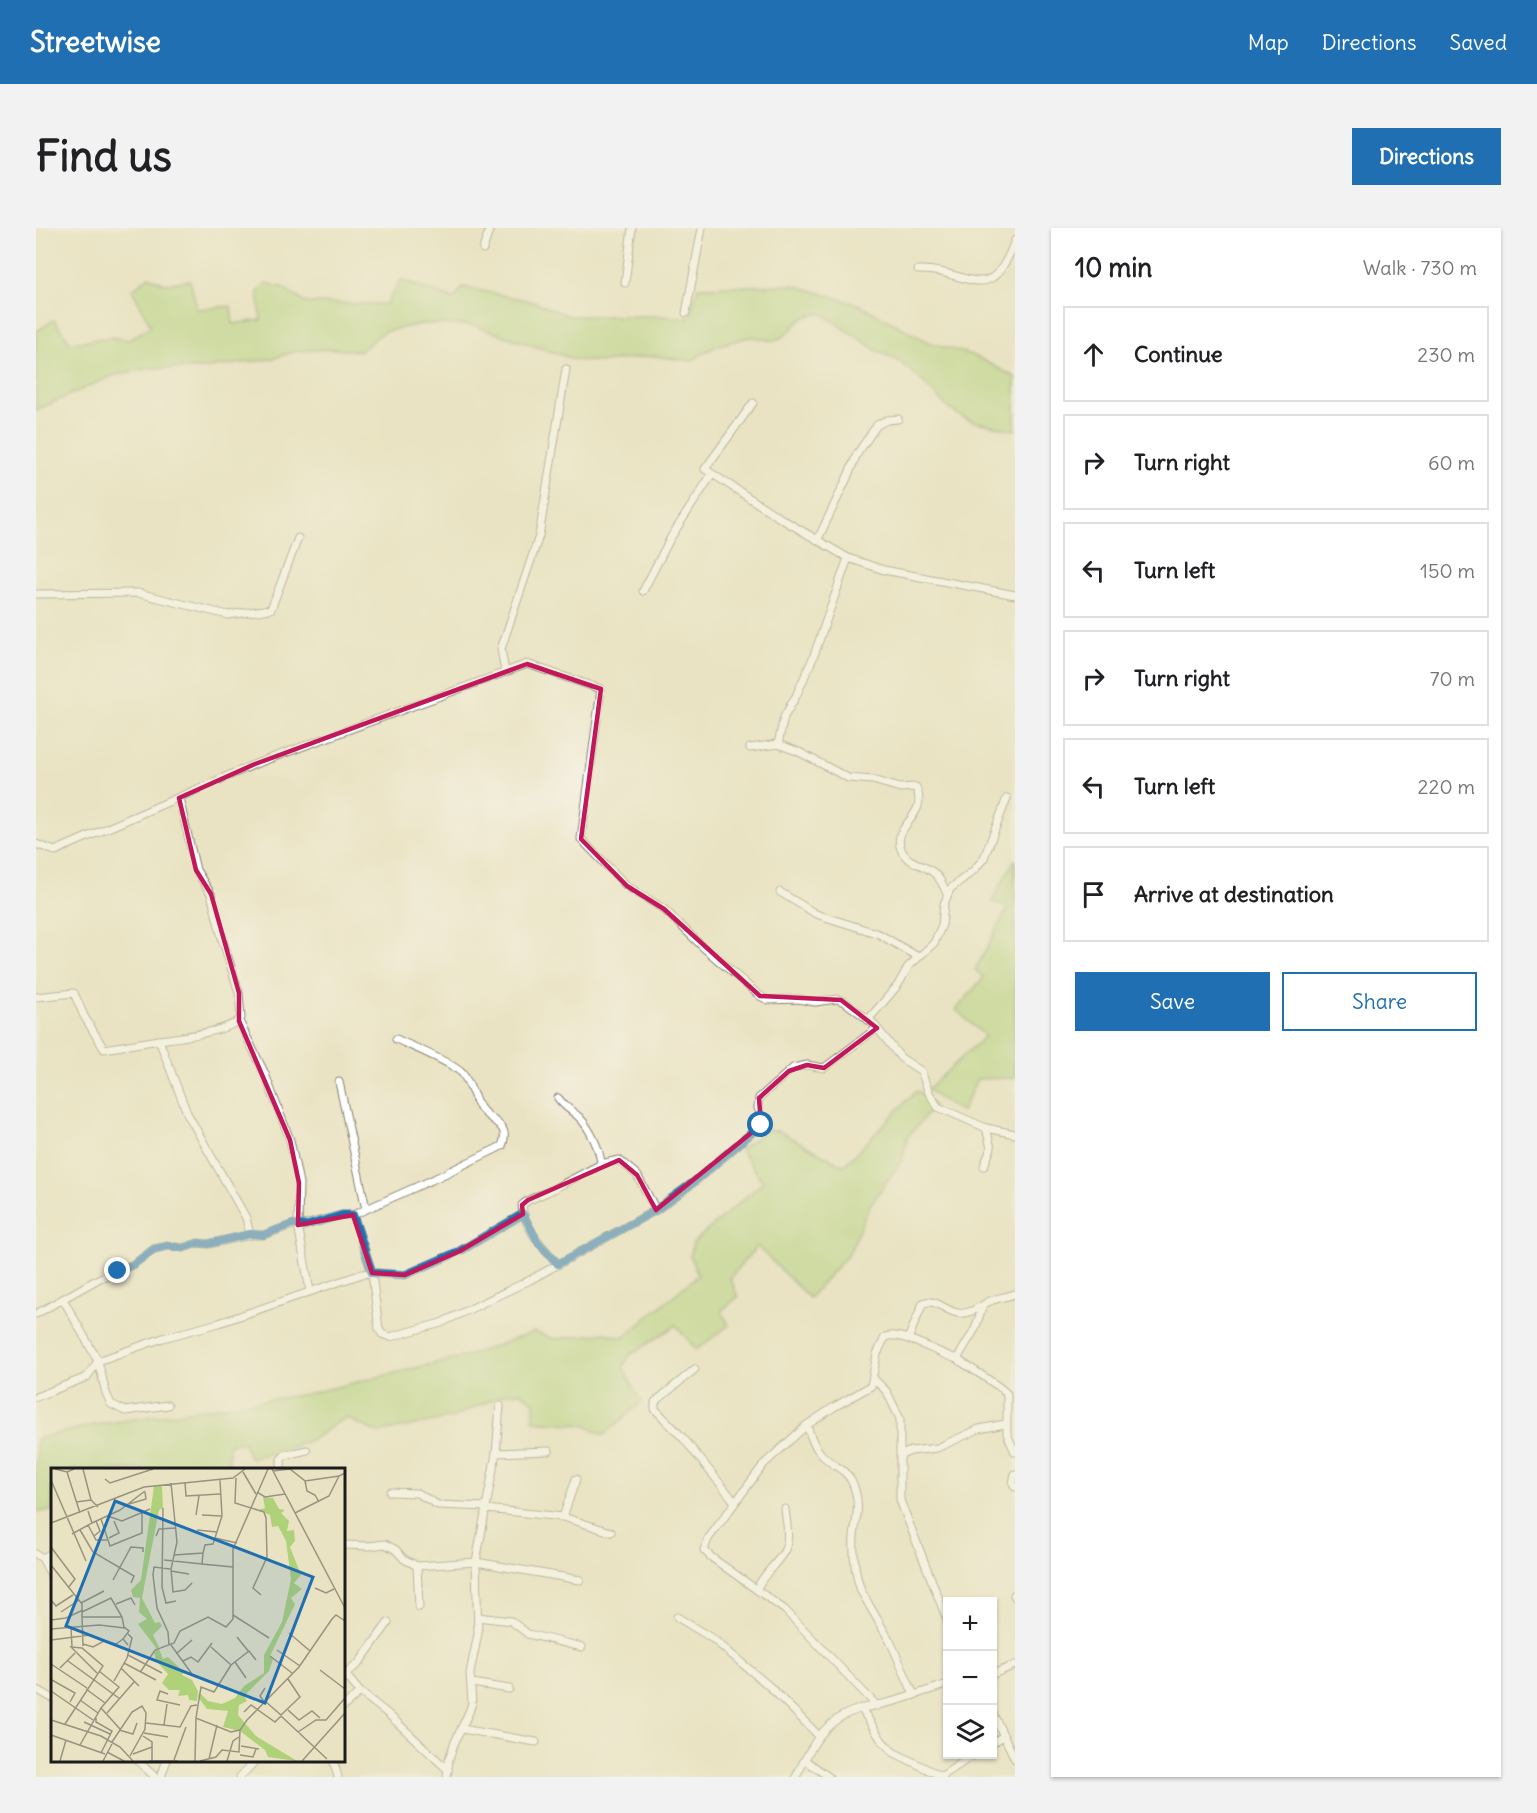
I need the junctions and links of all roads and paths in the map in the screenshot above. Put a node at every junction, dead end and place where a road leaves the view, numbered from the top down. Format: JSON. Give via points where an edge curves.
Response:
{"nodes":[{"id":1,"x":490,"y":228,"type":"edge"},
{"id":2,"x":632,"y":228,"type":"edge"},
{"id":3,"x":702,"y":228,"type":"edge"},
{"id":4,"x":1015,"y":240,"type":"edge"},
{"id":5,"x":483,"y":249,"type":"dead end"},
{"id":6,"x":918,"y":270,"type":"dead end"},
{"id":7,"x":625,"y":283,"type":"dead end"},
{"id":8,"x":686,"y":313,"type":"dead end"},
{"id":9,"x":566,"y":369,"type":"dead end"},
{"id":10,"x":753,"y":404,"type":"dead end"},
{"id":11,"x":898,"y":418,"type":"dead end"},
{"id":12,"x":711,"y":474,"type":"junction"},
{"id":13,"x":298,"y":538,"type":"dead end"},
{"id":14,"x":818,"y":539,"type":"junction"},
{"id":15,"x":848,"y":558,"type":"junction"},
{"id":16,"x":643,"y":591,"type":"dead end"},
{"id":17,"x":36,"y":594,"type":"edge"},
{"id":18,"x":1015,"y":595,"type":"edge"},
{"id":19,"x":505,"y":672,"type":"junction"},
{"id":20,"x":778,"y":744,"type":"junction"},
{"id":21,"x":750,"y":748,"type":"dead end"},
{"id":22,"x":179,"y":798,"type":"junction"},
{"id":23,"x":1007,"y":798,"type":"dead end"},
{"id":24,"x":36,"y":844,"type":"edge"},
{"id":25,"x":780,"y":892,"type":"dead end"},
{"id":26,"x":947,"y":894,"type":"junction"},
{"id":27,"x":918,"y":957,"type":"junction"},
{"id":28,"x":36,"y":997,"type":"edge"},
{"id":29,"x":868,"y":1020,"type":"junction"},
{"id":30,"x":239,"y":1021,"type":"junction"},
{"id":31,"x":877,"y":1028,"type":"junction"},
{"id":32,"x":396,"y":1039,"type":"dead end"},
{"id":33,"x":159,"y":1040,"type":"junction"},
{"id":34,"x":339,"y":1082,"type":"dead end"},
{"id":35,"x":558,"y":1098,"type":"dead end"},
{"id":36,"x":986,"y":1128,"type":"junction"},
{"id":37,"x":1015,"y":1134,"type":"edge"},
{"id":38,"x":601,"y":1164,"type":"junction"},
{"id":39,"x":984,"y":1166,"type":"dead end"},
{"id":40,"x":366,"y":1209,"type":"junction"},
{"id":41,"x":656,"y":1210,"type":"junction"},
{"id":42,"x":523,"y":1214,"type":"junction"},
{"id":43,"x":353,"y":1215,"type":"junction"},
{"id":44,"x":298,"y":1225,"type":"junction"},
{"id":45,"x":250,"y":1234,"type":"junction"},
{"id":46,"x":558,"y":1264,"type":"junction"},
{"id":47,"x":372,"y":1273,"type":"junction"},
{"id":48,"x":310,"y":1291,"type":"junction"},
{"id":49,"x":1015,"y":1294,"type":"edge"},
{"id":50,"x":63,"y":1299,"type":"junction"},
{"id":51,"x":982,"y":1308,"type":"junction"},
{"id":52,"x":36,"y":1314,"type":"edge"},
{"id":53,"x":908,"y":1339,"type":"junction"},
{"id":54,"x":957,"y":1359,"type":"junction"},
{"id":55,"x":98,"y":1361,"type":"junction"},
{"id":56,"x":695,"y":1370,"type":"dead end"},
{"id":57,"x":874,"y":1379,"type":"junction"},
{"id":58,"x":36,"y":1397,"type":"edge"},
{"id":59,"x":168,"y":1405,"type":"dead end"},
{"id":60,"x":500,"y":1406,"type":"dead end"},
{"id":61,"x":1005,"y":1424,"type":"junction"},
{"id":62,"x":807,"y":1425,"type":"junction"},
{"id":63,"x":307,"y":1450,"type":"dead end"},
{"id":64,"x":549,"y":1451,"type":"dead end"},
{"id":65,"x":1015,"y":1452,"type":"edge"},
{"id":66,"x":496,"y":1453,"type":"junction"},
{"id":67,"x":901,"y":1455,"type":"junction"},
{"id":68,"x":281,"y":1468,"type":"edge"},
{"id":69,"x":1015,"y":1474,"type":"edge"},
{"id":70,"x":576,"y":1479,"type":"dead end"},
{"id":71,"x":1015,"y":1487,"type":"edge"},
{"id":72,"x":390,"y":1492,"type":"dead end"},
{"id":73,"x":735,"y":1502,"type":"junction"},
{"id":74,"x":486,"y":1508,"type":"junction"},
{"id":75,"x":785,"y":1509,"type":"dead end"},
{"id":76,"x":563,"y":1517,"type":"junction"},
{"id":77,"x":610,"y":1532,"type":"dead end"},
{"id":78,"x":345,"y":1545,"type":"edge"},
{"id":79,"x":39,"y":1556,"type":"edge"},
{"id":80,"x":476,"y":1562,"type":"junction"},
{"id":81,"x":417,"y":1566,"type":"junction"},
{"id":82,"x":51,"y":1575,"type":"edge"},
{"id":83,"x":580,"y":1580,"type":"dead end"},
{"id":84,"x":757,"y":1589,"type":"junction"},
{"id":85,"x":418,"y":1607,"type":"dead end"},
{"id":86,"x":943,"y":1609,"type":"edge"},
{"id":87,"x":478,"y":1617,"type":"junction"},
{"id":88,"x":677,"y":1617,"type":"dead end"},
{"id":89,"x":388,"y":1623,"type":"dead end"},
{"id":90,"x":582,"y":1647,"type":"dead end"},
{"id":91,"x":1015,"y":1665,"type":"edge"},
{"id":92,"x":997,"y":1672,"type":"edge"},
{"id":93,"x":345,"y":1673,"type":"edge"},
{"id":94,"x":345,"y":1675,"type":"edge"},
{"id":95,"x":472,"y":1683,"type":"junction"},
{"id":96,"x":943,"y":1686,"type":"edge"},
{"id":97,"x":36,"y":1689,"type":"edge"},
{"id":98,"x":509,"y":1689,"type":"dead end"},
{"id":99,"x":360,"y":1692,"type":"junction"},
{"id":100,"x":914,"y":1695,"type":"junction"},
{"id":101,"x":51,"y":1697,"type":"edge"},
{"id":102,"x":345,"y":1705,"type":"edge"},
{"id":103,"x":877,"y":1706,"type":"junction"},
{"id":104,"x":861,"y":1708,"type":"junction"},
{"id":105,"x":997,"y":1723,"type":"edge"},
{"id":106,"x":462,"y":1729,"type":"junction"},
{"id":107,"x":819,"y":1736,"type":"junction"},
{"id":108,"x":1003,"y":1736,"type":"junction"},
{"id":109,"x":997,"y":1740,"type":"edge"},
{"id":110,"x":536,"y":1742,"type":"dead end"},
{"id":111,"x":1012,"y":1745,"type":"edge"},
{"id":112,"x":969,"y":1759,"type":"edge"},
{"id":113,"x":1015,"y":1759,"type":"edge"},
{"id":114,"x":805,"y":1760,"type":"junction"},
{"id":115,"x":138,"y":1762,"type":"edge"},
{"id":116,"x":167,"y":1762,"type":"edge"},
{"id":117,"x":255,"y":1762,"type":"edge"},
{"id":118,"x":333,"y":1762,"type":"edge"},
{"id":119,"x":448,"y":1774,"type":"edge"},
{"id":120,"x":155,"y":1777,"type":"edge"},
{"id":121,"x":161,"y":1777,"type":"edge"},
{"id":122,"x":240,"y":1777,"type":"edge"},
{"id":123,"x":338,"y":1777,"type":"edge"},
{"id":124,"x":796,"y":1777,"type":"edge"},
{"id":125,"x":829,"y":1777,"type":"edge"},
{"id":126,"x":943,"y":1777,"type":"edge"}],
"edges":[{"from":1,"to":5,"type":"street"},
{"from":2,"to":7,"type":"street"},
{"from":3,"to":8,"type":"street"},
{"from":4,"to":6,"type":"street","via":[[998,275],[985,281],[972,282],[933,270]]},
{"from":9,"to":19,"type":"street","via":[[539,536],[501,649]]},
{"from":10,"to":12,"type":"street","via":[[705,469]]},
{"from":11,"to":14,"type":"street","via":[[877,425],[857,454]]},
{"from":12,"to":14,"type":"street"},
{"from":12,"to":16,"type":"street"},
{"from":13,"to":17,"type":"street","via":[[271,609],[228,615],[138,593]]},
{"from":14,"to":15,"type":"street"},
{"from":15,"to":18,"type":"street","via":[[884,570]]},
{"from":15,"to":20,"type":"street","via":[[813,658],[784,717]]},
{"from":19,"to":22,"type":"street","via":[[255,764]]},
{"from":19,"to":29,"type":"street","via":[[527,664],[601,689],[581,839],[627,885],[664,909],[760,996],[768,1000],[814,1002],[837,999]]},
{"from":20,"to":21,"type":"street"},
{"from":20,"to":26,"type":"street","via":[[848,778],[900,788],[916,787],[919,804],[900,835],[900,848],[905,858],[934,872]]},
{"from":22,"to":24,"type":"street","via":[[54,851]]},
{"from":22,"to":30,"type":"street","via":[[196,870],[212,894],[239,993]]},
{"from":23,"to":26,"type":"street","via":[[984,858]]},
{"from":25,"to":27,"type":"street","via":[[816,914],[879,934]]},
{"from":26,"to":27,"type":"street","via":[[939,935]]},
{"from":27,"to":29,"type":"street"},
{"from":28,"to":33,"type":"street","via":[[74,993],[104,1049]]},
{"from":29,"to":31,"type":"street"},
{"from":30,"to":33,"type":"street"},
{"from":30,"to":44,"type":"street","via":[[265,1074],[290,1140],[299,1183]]},
{"from":31,"to":36,"type":"street","via":[[901,1058],[921,1071],[938,1107]]},
{"from":31,"to":41,"type":"street","via":[[824,1068],[807,1065],[789,1071],[759,1098],[761,1125]]},
{"from":32,"to":40,"type":"street","via":[[460,1070],[482,1111],[501,1125],[505,1139],[502,1146],[491,1152]]},
{"from":33,"to":45,"type":"street","via":[[187,1113],[246,1218]]},
{"from":34,"to":40,"type":"street"},
{"from":35,"to":38,"type":"street","via":[[585,1123]]},
{"from":36,"to":37,"type":"street"},
{"from":36,"to":39,"type":"street","via":[[991,1148]]},
{"from":38,"to":41,"type":"street","via":[[619,1160],[637,1175]]},
{"from":38,"to":42,"type":"street","via":[[528,1200],[522,1205]]},
{"from":40,"to":43,"type":"street"},
{"from":41,"to":46,"type":"street"},
{"from":42,"to":46,"type":"street","via":[[538,1242]]},
{"from":42,"to":47,"type":"street","via":[[460,1251],[405,1275]]},
{"from":43,"to":44,"type":"street"},
{"from":43,"to":47,"type":"street"},
{"from":44,"to":45,"type":"street","via":[[263,1235]]},
{"from":44,"to":48,"type":"street"},
{"from":45,"to":50,"type":"street","via":[[183,1248],[154,1249],[134,1264]]},
{"from":46,"to":47,"type":"street","via":[[441,1323],[390,1337],[379,1329]]},
{"from":47,"to":48,"type":"street"},
{"from":48,"to":55,"type":"street"},
{"from":49,"to":51,"type":"street"},
{"from":50,"to":52,"type":"street"},
{"from":50,"to":55,"type":"street"},
{"from":51,"to":53,"type":"street","via":[[959,1313],[931,1301],[923,1303]]},
{"from":51,"to":54,"type":"street"},
{"from":53,"to":54,"type":"street"},
{"from":53,"to":57,"type":"street","via":[[885,1337],[877,1354]]},
{"from":54,"to":61,"type":"street","via":[[1003,1389],[1008,1401]]},
{"from":55,"to":58,"type":"street","via":[[87,1377]]},
{"from":55,"to":59,"type":"street","via":[[106,1393],[117,1409],[124,1412]]},
{"from":56,"to":73,"type":"street","via":[[655,1402],[654,1409]]},
{"from":57,"to":62,"type":"street","via":[[871,1386]]},
{"from":57,"to":67,"type":"street","via":[[887,1392],[900,1419]]},
{"from":60,"to":66,"type":"street"},
{"from":61,"to":65,"type":"street"},
{"from":61,"to":67,"type":"street","via":[[979,1429],[937,1448]]},
{"from":62,"to":73,"type":"street","via":[[764,1464]]},
{"from":62,"to":100,"type":"street","via":[[823,1456],[848,1473],[852,1481],[858,1511],[854,1546],[858,1582]]},
{"from":63,"to":68,"type":"street","via":[[285,1455],[280,1459]]},
{"from":64,"to":66,"type":"street"},
{"from":66,"to":74,"type":"street"},
{"from":67,"to":86,"type":"street","via":[[900,1500]]},
{"from":69,"to":71,"type":"street"},
{"from":70,"to":76,"type":"street"},
{"from":72,"to":74,"type":"street","via":[[417,1493],[438,1505]]},
{"from":73,"to":84,"type":"street","via":[[704,1550]]},
{"from":74,"to":76,"type":"street"},
{"from":74,"to":80,"type":"street"},
{"from":75,"to":84,"type":"street","via":[[785,1550]]},
{"from":76,"to":77,"type":"street"},
{"from":78,"to":81,"type":"street","via":[[385,1544]]},
{"from":79,"to":82,"type":"street"},
{"from":80,"to":81,"type":"street"},
{"from":80,"to":83,"type":"street"},
{"from":80,"to":87,"type":"street"},
{"from":81,"to":85,"type":"street"},
{"from":84,"to":103,"type":"street","via":[[795,1620]]},
{"from":87,"to":90,"type":"street","via":[[512,1621],[528,1634]]},
{"from":87,"to":95,"type":"street"},
{"from":88,"to":107,"type":"street","via":[[713,1639],[768,1685]]},
{"from":89,"to":93,"type":"street","via":[[359,1663]]},
{"from":91,"to":92,"type":"street"},
{"from":94,"to":99,"type":"street"},
{"from":95,"to":98,"type":"street"},
{"from":95,"to":106,"type":"street","via":[[472,1703]]},
{"from":96,"to":100,"type":"street"},
{"from":97,"to":101,"type":"street"},
{"from":99,"to":102,"type":"street"},
{"from":99,"to":119,"type":"street"},
{"from":100,"to":103,"type":"street"},
{"from":103,"to":104,"type":"street"},
{"from":104,"to":107,"type":"street","via":[[833,1721]]},
{"from":104,"to":126,"type":"street","via":[[893,1752]]},
{"from":105,"to":108,"type":"street"},
{"from":106,"to":110,"type":"street"},
{"from":106,"to":119,"type":"street","via":[[454,1744]]},
{"from":107,"to":114,"type":"street"},
{"from":108,"to":109,"type":"street"},
{"from":108,"to":111,"type":"street"},
{"from":111,"to":113,"type":"street"},
{"from":112,"to":126,"type":"street"},
{"from":114,"to":124,"type":"street"},
{"from":114,"to":125,"type":"street"},
{"from":115,"to":120,"type":"street"},
{"from":116,"to":121,"type":"street"},
{"from":117,"to":122,"type":"street"},
{"from":118,"to":123,"type":"street"}]}
